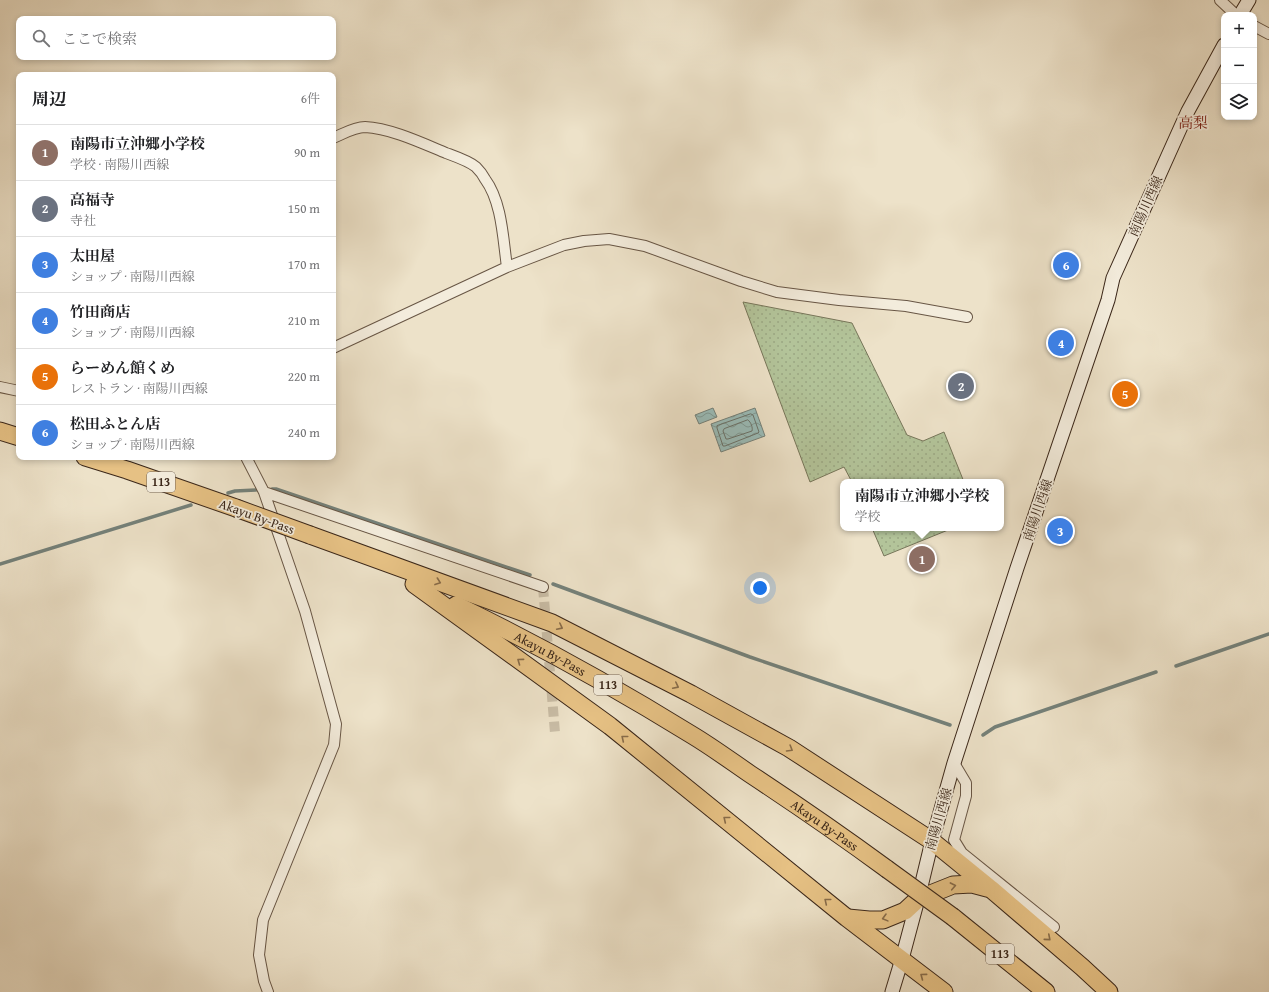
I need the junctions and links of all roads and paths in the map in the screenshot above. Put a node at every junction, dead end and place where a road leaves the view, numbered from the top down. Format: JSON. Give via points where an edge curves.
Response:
{"nodes":[{"id":1,"x":1220,"y":0,"type":"edge"},
{"id":2,"x":1249,"y":0,"type":"edge"},
{"id":3,"x":1233,"y":12,"type":"edge"},
{"id":4,"x":1242,"y":12,"type":"edge"},
{"id":5,"x":1257,"y":28,"type":"edge"},
{"id":6,"x":1269,"y":34,"type":"edge"},
{"id":7,"x":1222,"y":48,"type":"edge"},
{"id":8,"x":336,"y":137,"type":"edge"},
{"id":9,"x":508,"y":267,"type":"junction"},
{"id":10,"x":967,"y":317,"type":"dead end"},
{"id":11,"x":336,"y":347,"type":"edge"},
{"id":12,"x":0,"y":386,"type":"edge"},
{"id":13,"x":16,"y":390,"type":"edge"},
{"id":14,"x":0,"y":431,"type":"edge"},
{"id":15,"x":16,"y":436,"type":"edge"},
{"id":16,"x":95,"y":460,"type":"edge"},
{"id":17,"x":248,"y":460,"type":"edge"},
{"id":18,"x":264,"y":492,"type":"junction"},
{"id":19,"x":310,"y":535,"type":"junction"},
{"id":20,"x":414,"y":584,"type":"junction"},
{"id":21,"x":543,"y":587,"type":"dead end"},
{"id":22,"x":954,"y":763,"type":"junction"},
{"id":23,"x":932,"y":841,"type":"junction"},
{"id":24,"x":991,"y":889,"type":"junction"},
{"id":25,"x":918,"y":899,"type":"junction"},
{"id":26,"x":848,"y":918,"type":"junction"},
{"id":27,"x":1054,"y":927,"type":"dead end"},
{"id":28,"x":902,"y":959,"type":"junction"},
{"id":29,"x":268,"y":992,"type":"edge"},
{"id":30,"x":892,"y":992,"type":"edge"},
{"id":31,"x":944,"y":992,"type":"edge"},
{"id":32,"x":1046,"y":992,"type":"edge"},
{"id":33,"x":1109,"y":992,"type":"edge"}],
"edges":[{"from":1,"to":3,"type":"street"},
{"from":2,"to":4,"type":"main road"},
{"from":5,"to":6,"type":"street"},
{"from":7,"to":22,"type":"main road","name":"南陽川西線","via":[[1188,111],[1113,278],[1108,300]]},
{"from":8,"to":9,"type":"street","via":[[363,127],[389,131],[476,167],[486,180],[498,209]]},
{"from":9,"to":10,"type":"street","via":[[564,245],[609,239],[646,246],[777,292],[906,306]]},
{"from":9,"to":11,"type":"street"},
{"from":12,"to":13,"type":"street"},
{"from":14,"to":15,"type":"highway"},
{"from":16,"to":19,"type":"highway","name":"Akayu By-Pass","number":"113","bridge":true},
{"from":17,"to":18,"type":"street"},
{"from":18,"to":21,"type":"street"},
{"from":18,"to":29,"type":"street","via":[[305,611],[336,724],[334,745],[263,920],[259,955]]},
{"from":19,"to":20,"type":"highway","name":"Akayu By-Pass","number":"113"},
{"from":19,"to":23,"type":"highway","one_way":true,"via":[[552,623],[691,694],[789,748]]},
{"from":26,"to":20,"type":"highway","one_way":true,"via":[[610,726]]},
{"from":20,"to":32,"type":"highway","name":"Akayu By-Pass","number":"113","bridge":true,"via":[[522,638],[625,694],[687,732],[821,821],[953,917]]},
{"from":22,"to":23,"type":"main road","name":"南陽川西線"},
{"from":22,"to":27,"type":"street","via":[[966,783],[966,796],[954,840],[962,853]]},
{"from":23,"to":24,"type":"highway"},
{"from":23,"to":25,"type":"main road","name":"南陽川西線"},
{"from":25,"to":24,"type":"highway","one_way":true,"via":[[953,884],[972,884]]},
{"from":24,"to":33,"type":"highway","one_way":true},
{"from":25,"to":26,"type":"highway","one_way":true,"via":[[905,911],[883,920]]},
{"from":25,"to":28,"type":"main road","name":"南陽川西線"},
{"from":26,"to":28,"type":"highway"},
{"from":28,"to":30,"type":"main road","name":"南陽川西線"},
{"from":31,"to":28,"type":"highway","one_way":true}]}
